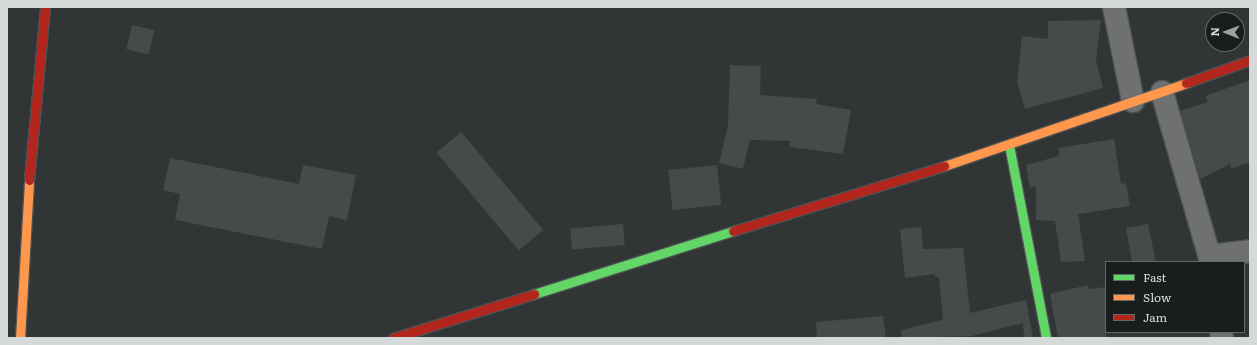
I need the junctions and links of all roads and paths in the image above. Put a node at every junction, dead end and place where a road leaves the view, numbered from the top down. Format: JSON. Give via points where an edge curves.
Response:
{"nodes":[{"id":1,"x":45,"y":7,"type":"edge"},
{"id":2,"x":1114,"y":7,"type":"edge"},
{"id":3,"x":1250,"y":60,"type":"edge"},
{"id":4,"x":1162,"y":92,"type":"junction"},
{"id":5,"x":1133,"y":101,"type":"junction"},
{"id":6,"x":1009,"y":145,"type":"junction"},
{"id":7,"x":1250,"y":251,"type":"edge"},
{"id":8,"x":1210,"y":259,"type":"edge"},
{"id":9,"x":20,"y":338,"type":"edge"},
{"id":10,"x":393,"y":338,"type":"edge"},
{"id":11,"x":1046,"y":338,"type":"edge"}],
"edges":[{"from":1,"to":9,"type":"main road","via":[[26,214]]},
{"from":2,"to":5,"type":"street"},
{"from":3,"to":4,"type":"main road"},
{"from":4,"to":5,"type":"main road"},
{"from":4,"to":8,"type":"street"},
{"from":5,"to":6,"type":"main road"},
{"from":6,"to":10,"type":"main road"},
{"from":6,"to":11,"type":"main road"},
{"from":7,"to":8,"type":"street"}]}
